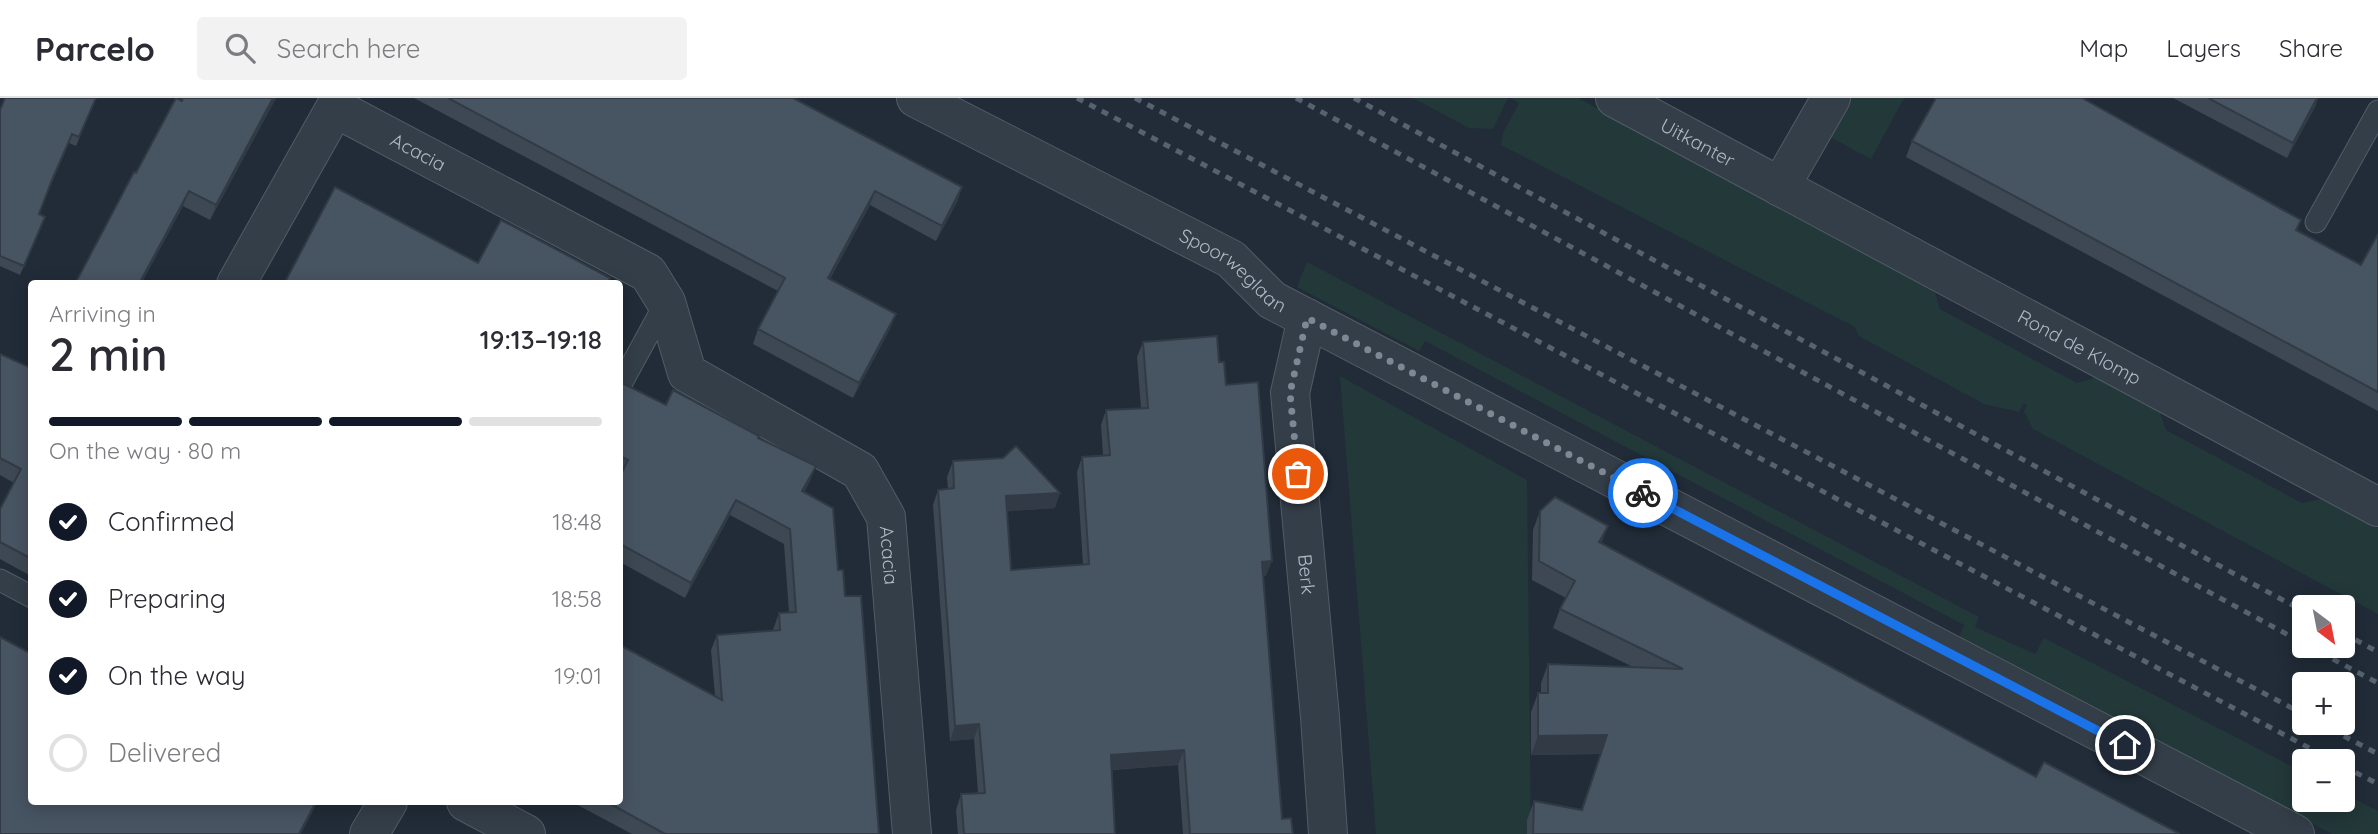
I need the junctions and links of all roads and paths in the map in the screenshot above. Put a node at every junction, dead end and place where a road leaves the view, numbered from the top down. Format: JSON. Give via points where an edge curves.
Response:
{"nodes":[{"id":1,"x":916,"y":98,"type":"edge"},
{"id":2,"x":1615,"y":98,"type":"edge"},
{"id":3,"x":1831,"y":98,"type":"edge"},
{"id":4,"x":337,"y":103,"type":"edge"},
{"id":5,"x":2378,"y":111,"type":"edge"},
{"id":6,"x":1780,"y":187,"type":"junction"},
{"id":7,"x":2316,"y":222,"type":"dead end"},
{"id":8,"x":238,"y":280,"type":"edge"},
{"id":9,"x":666,"y":302,"type":"junction"},
{"id":10,"x":1307,"y":318,"type":"junction"},
{"id":11,"x":623,"y":381,"type":"edge"},
{"id":12,"x":2378,"y":507,"type":"edge"},
{"id":13,"x":0,"y":580,"type":"edge"},
{"id":14,"x":28,"y":595,"type":"edge"},
{"id":15,"x":386,"y":805,"type":"edge"},
{"id":16,"x":472,"y":805,"type":"edge"},
{"id":17,"x":369,"y":834,"type":"edge"},
{"id":18,"x":526,"y":834,"type":"edge"},
{"id":19,"x":912,"y":834,"type":"edge"},
{"id":20,"x":1328,"y":834,"type":"edge"},
{"id":21,"x":2295,"y":834,"type":"edge"}],
"edges":[{"from":1,"to":10,"type":"street","name":"Spoorweglaan","via":[[1231,259],[1272,300]]},
{"from":2,"to":6,"type":"street","name":"Uitkanter"},
{"from":3,"to":6,"type":"street"},
{"from":4,"to":8,"type":"street","name":"Acacia"},
{"from":4,"to":9,"type":"street","name":"Acacia","via":[[649,273]]},
{"from":5,"to":7,"type":"lane"},
{"from":6,"to":12,"type":"street","name":"Rond de Klomp"},
{"from":9,"to":11,"type":"lane"},
{"from":9,"to":19,"type":"street","name":"Acacia","via":[[687,373],[860,471],[886,517]]},
{"from":10,"to":20,"type":"street","name":"Berk","via":[[1290,393]]},
{"from":10,"to":21,"type":"street","name":"Spoorweglaan"},
{"from":13,"to":14,"type":"lane"},
{"from":15,"to":17,"type":"street"},
{"from":16,"to":18,"type":"street"}]}
